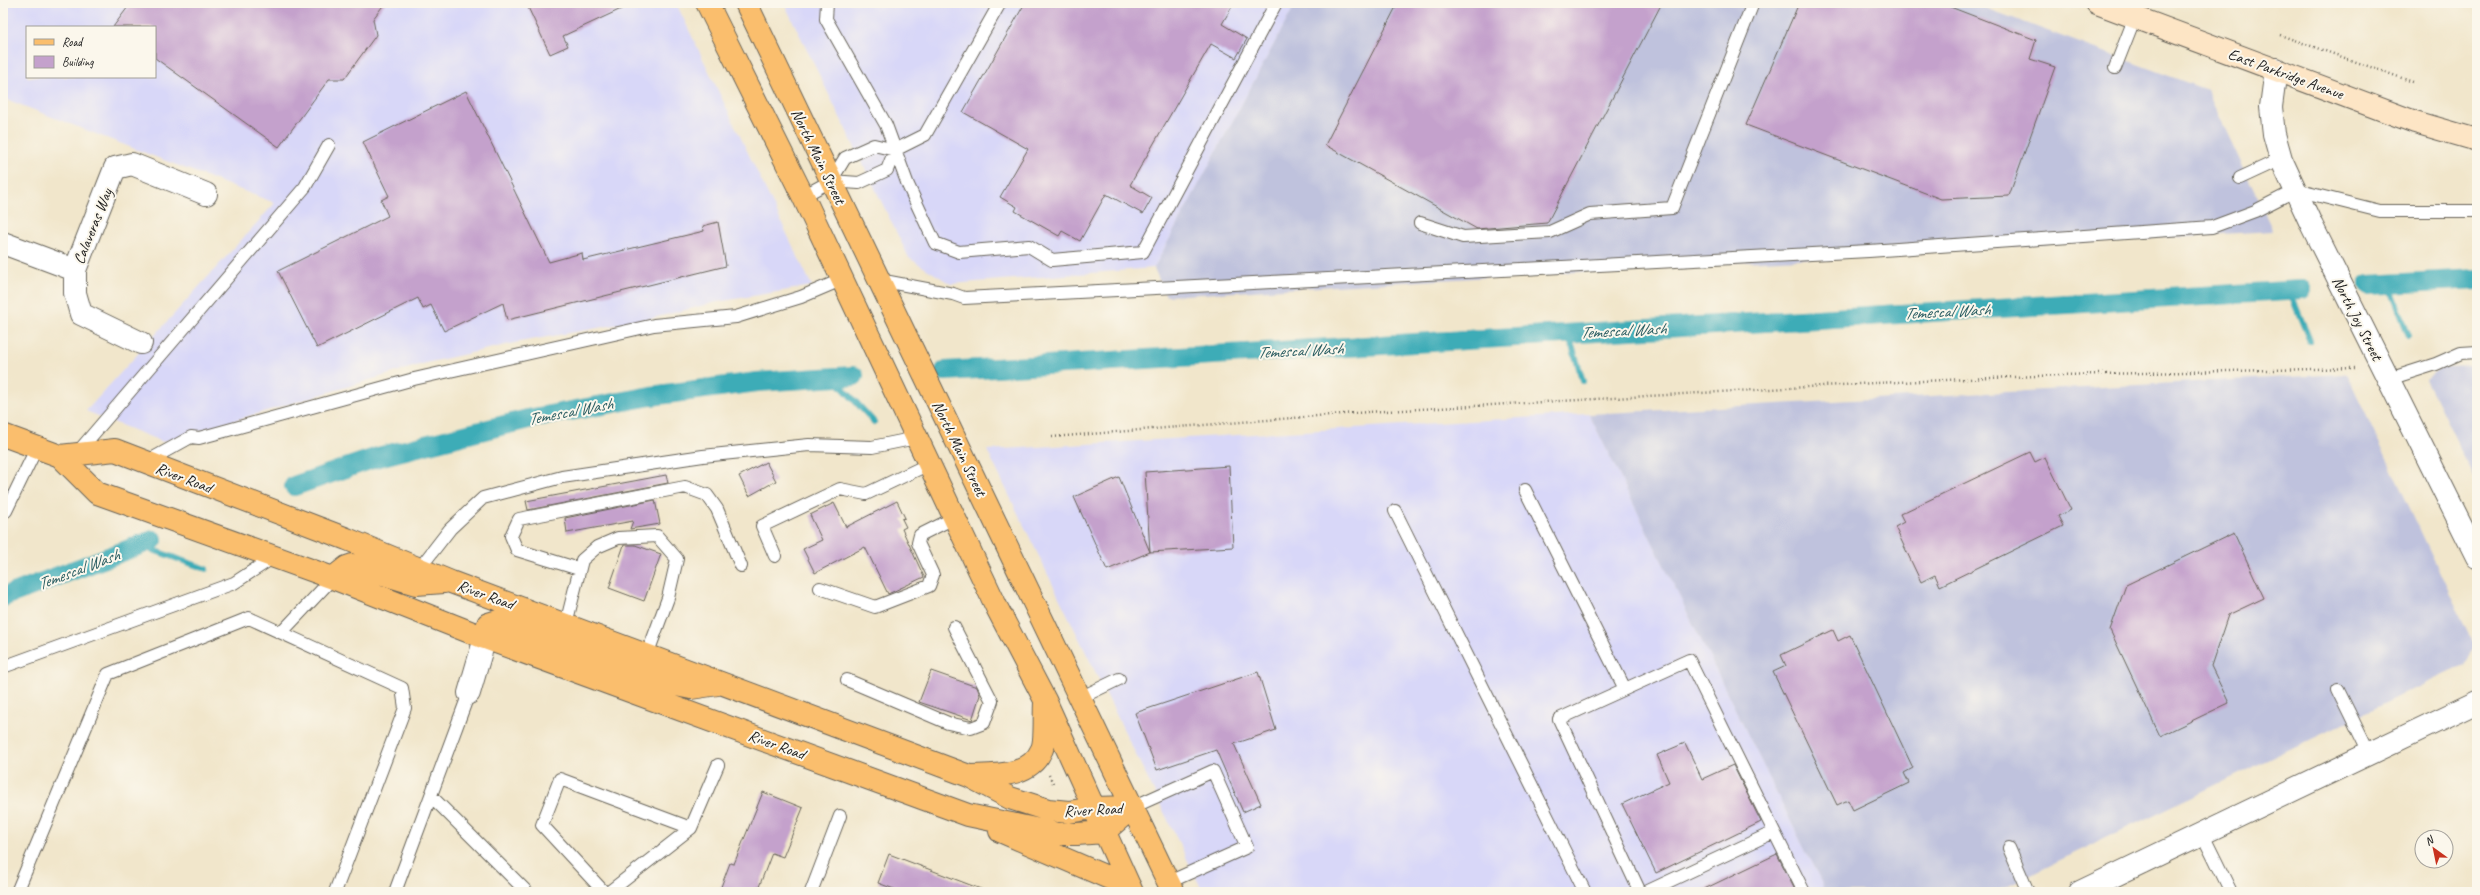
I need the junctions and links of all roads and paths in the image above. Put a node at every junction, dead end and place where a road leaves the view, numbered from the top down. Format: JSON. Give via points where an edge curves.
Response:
{"nodes":[{"id":1,"x":707,"y":3,"type":"edge"},
{"id":2,"x":746,"y":3,"type":"edge"},
{"id":3,"x":827,"y":3,"type":"edge"},
{"id":4,"x":1000,"y":3,"type":"edge"},
{"id":5,"x":1276,"y":3,"type":"edge"},
{"id":6,"x":1753,"y":3,"type":"edge"},
{"id":7,"x":2097,"y":3,"type":"edge"},
{"id":8,"x":2135,"y":17,"type":"junction"},
{"id":9,"x":2280,"y":35,"type":"dead end"},
{"id":10,"x":2115,"y":68,"type":"dead end"},
{"id":11,"x":2276,"y":69,"type":"junction"},
{"id":12,"x":2413,"y":82,"type":"dead end"},
{"id":13,"x":2477,"y":140,"type":"edge"},
{"id":14,"x":329,"y":145,"type":"dead end"},
{"id":15,"x":895,"y":150,"type":"junction"},
{"id":16,"x":2281,"y":159,"type":"junction"},
{"id":17,"x":2240,"y":178,"type":"dead end"},
{"id":18,"x":831,"y":181,"type":"junction"},
{"id":19,"x":2296,"y":190,"type":"junction"},
{"id":20,"x":206,"y":194,"type":"dead end"},
{"id":21,"x":803,"y":196,"type":"junction"},
{"id":22,"x":2477,"y":212,"type":"edge"},
{"id":23,"x":1420,"y":223,"type":"dead end"},
{"id":24,"x":4,"y":247,"type":"edge"},
{"id":25,"x":75,"y":270,"type":"junction"},
{"id":26,"x":842,"y":280,"type":"junction"},
{"id":27,"x":881,"y":283,"type":"junction"},
{"id":28,"x":141,"y":343,"type":"joint"},
{"id":29,"x":2477,"y":352,"type":"edge"},
{"id":30,"x":162,"y":353,"type":"junction"},
{"id":31,"x":2355,"y":368,"type":"dead end"},
{"id":32,"x":2389,"y":379,"type":"junction"},
{"id":33,"x":3,"y":435,"type":"edge"},
{"id":34,"x":1052,"y":437,"type":"dead end"},
{"id":35,"x":37,"y":447,"type":"junction"},
{"id":36,"x":922,"y":449,"type":"junction"},
{"id":37,"x":68,"y":454,"type":"junction"},
{"id":38,"x":149,"y":464,"type":"junction"},
{"id":39,"x":1525,"y":490,"type":"dead end"},
{"id":40,"x":1395,"y":511,"type":"dead end"},
{"id":41,"x":3,"y":512,"type":"edge"},
{"id":42,"x":954,"y":518,"type":"junction"},
{"id":43,"x":775,"y":556,"type":"dead end"},
{"id":44,"x":274,"y":557,"type":"junction"},
{"id":45,"x":2477,"y":557,"type":"edge"},
{"id":46,"x":742,"y":566,"type":"dead end"},
{"id":47,"x":419,"y":569,"type":"junction"},
{"id":48,"x":579,"y":569,"type":"junction"},
{"id":49,"x":333,"y":578,"type":"junction"},
{"id":50,"x":451,"y":582,"type":"junction"},
{"id":51,"x":820,"y":588,"type":"dead end"},
{"id":52,"x":566,"y":624,"type":"junction"},
{"id":53,"x":954,"y":627,"type":"dead end"},
{"id":54,"x":282,"y":632,"type":"junction"},
{"id":55,"x":485,"y":638,"type":"junction"},
{"id":56,"x":647,"y":655,"type":"junction"},
{"id":57,"x":3,"y":667,"type":"edge"},
{"id":58,"x":1118,"y":679,"type":"dead end"},
{"id":59,"x":846,"y":680,"type":"dead end"},
{"id":60,"x":721,"y":684,"type":"junction"},
{"id":61,"x":1625,"y":689,"type":"junction"},
{"id":62,"x":2338,"y":690,"type":"dead end"},
{"id":63,"x":469,"y":693,"type":"joint"},
{"id":64,"x":1080,"y":698,"type":"junction"},
{"id":65,"x":1045,"y":700,"type":"junction"},
{"id":66,"x":2477,"y":702,"type":"edge"},
{"id":67,"x":2369,"y":753,"type":"junction"},
{"id":68,"x":718,"y":765,"type":"dead end"},
{"id":69,"x":1048,"y":773,"type":"dead end"},
{"id":70,"x":969,"y":776,"type":"junction"},
{"id":71,"x":1054,"y":785,"type":"dead end"},
{"id":72,"x":431,"y":796,"type":"junction"},
{"id":73,"x":1133,"y":807,"type":"junction"},
{"id":74,"x":1093,"y":808,"type":"junction"},
{"id":75,"x":968,"y":815,"type":"junction"},
{"id":76,"x":840,"y":816,"type":"dead end"},
{"id":77,"x":692,"y":828,"type":"junction"},
{"id":78,"x":1104,"y":832,"type":"junction"},
{"id":79,"x":1774,"y":832,"type":"junction"},
{"id":80,"x":2202,"y":833,"type":"junction"},
{"id":81,"x":2009,"y":848,"type":"dead end"},
{"id":82,"x":1171,"y":887,"type":"edge"},
{"id":83,"x":1131,"y":890,"type":"edge"},
{"id":84,"x":17,"y":892,"type":"edge"},
{"id":85,"x":335,"y":892,"type":"edge"},
{"id":86,"x":395,"y":892,"type":"edge"},
{"id":87,"x":527,"y":892,"type":"edge"},
{"id":88,"x":604,"y":892,"type":"edge"},
{"id":89,"x":610,"y":892,"type":"edge"},
{"id":90,"x":811,"y":892,"type":"edge"},
{"id":91,"x":1585,"y":892,"type":"edge"},
{"id":92,"x":1640,"y":892,"type":"edge"},
{"id":93,"x":1646,"y":892,"type":"edge"},
{"id":94,"x":1804,"y":892,"type":"edge"},
{"id":95,"x":2028,"y":892,"type":"edge"},
{"id":96,"x":2080,"y":892,"type":"edge"},
{"id":97,"x":2230,"y":892,"type":"edge"}],
"edges":[{"from":1,"to":21,"type":"main road","name":"North Main Street"},
{"from":2,"to":18,"type":"main road","name":"North Main Street"},
{"from":3,"to":15,"type":"lane","via":[[826,18],[886,125]]},
{"from":4,"to":15,"type":"lane","via":[[925,135]]},
{"from":5,"to":15,"type":"lane","via":[[1143,252],[1052,260],[1029,246],[959,252],[935,243]]},
{"from":6,"to":23,"type":"lane","via":[[1672,208],[1590,214],[1550,232],[1463,237]]},
{"from":7,"to":8,"type":"main road","name":"East Parkridge Avenue"},
{"from":8,"to":10,"type":"lane"},
{"from":8,"to":11,"type":"main road","name":"East Parkridge Avenue"},
{"from":9,"to":12,"type":"path"},
{"from":11,"to":13,"type":"main road","name":"East Parkridge Avenue","via":[[2415,122]]},
{"from":11,"to":16,"type":"street","name":"North Joy Street","via":[[2271,107],[2274,134]]},
{"from":14,"to":30,"type":"lane","via":[[304,187]]},
{"from":15,"to":18,"type":"lane","via":[[874,146],[845,158]]},
{"from":15,"to":18,"type":"lane","via":[[887,170],[859,183]]},
{"from":16,"to":17,"type":"lane"},
{"from":16,"to":19,"type":"street","name":"North Joy Street"},
{"from":18,"to":21,"type":"lane"},
{"from":18,"to":27,"type":"main road","name":"North Main Street"},
{"from":19,"to":22,"type":"lane","via":[[2380,211]]},
{"from":19,"to":27,"type":"lane","via":[[2255,211],[2212,227],[1870,250],[964,298]]},
{"from":19,"to":32,"type":"street","name":"North Joy Street"},
{"from":20,"to":25,"type":"street","name":"Calaveras Way","via":[[132,164],[115,168]]},
{"from":21,"to":26,"type":"main road","name":"North Main Street"},
{"from":24,"to":25,"type":"street"},
{"from":25,"to":28,"type":"street","name":"Calaveras Way","via":[[75,293],[81,314]]},
{"from":26,"to":36,"type":"main road","name":"North Main Street"},
{"from":26,"to":38,"type":"lane","via":[[801,297],[736,317],[654,325],[414,379],[199,438],[191,437]]},
{"from":27,"to":64,"type":"main road","name":"North Main Street"},
{"from":28,"to":30,"type":"lane","name":"Calaveras Way"},
{"from":29,"to":32,"type":"lane","via":[[2461,353]]},
{"from":30,"to":37,"type":"lane"},
{"from":31,"to":34,"type":"path","via":[[2060,375],[1876,383],[1368,412]]},
{"from":32,"to":45,"type":"street","name":"North Joy Street"},
{"from":33,"to":35,"type":"main road","name":"River Road"},
{"from":35,"to":37,"type":"main road","name":"River Road"},
{"from":35,"to":41,"type":"lane"},
{"from":36,"to":42,"type":"main road","name":"North Main Street"},
{"from":36,"to":43,"type":"lane","via":[[866,494],[840,489],[762,526]]},
{"from":36,"to":47,"type":"lane","via":[[809,445],[703,456],[562,478],[483,498],[450,529]]},
{"from":37,"to":38,"type":"main road","name":"River Road","via":[[114,450]]},
{"from":37,"to":44,"type":"main road","name":"River Road","via":[[96,493]]},
{"from":38,"to":47,"type":"main road","name":"River Road"},
{"from":39,"to":61,"type":"lane"},
{"from":40,"to":91,"type":"lane"},
{"from":42,"to":51,"type":"lane","via":[[920,535],[918,543],[933,575],[929,586],[875,607]]},
{"from":42,"to":65,"type":"main road","name":"North Main Street"},
{"from":44,"to":49,"type":"main road","name":"River Road"},
{"from":44,"to":57,"type":"lane","via":[[234,582]]},
{"from":46,"to":48,"type":"lane","via":[[717,509],[707,495],[685,486],[519,519],[511,536],[517,550]]},
{"from":47,"to":50,"type":"main road","name":"River Road"},
{"from":48,"to":52,"type":"lane"},
{"from":48,"to":56,"type":"lane","via":[[582,560],[597,547],[618,538],[657,536],[677,559],[668,598]]},
{"from":49,"to":50,"type":"main road","via":[[347,566],[353,565],[416,584]]},
{"from":49,"to":54,"type":"lane"},
{"from":49,"to":55,"type":"main road","name":"River Road"},
{"from":50,"to":52,"type":"main road","name":"River Road"},
{"from":52,"to":56,"type":"main road","name":"River Road"},
{"from":53,"to":59,"type":"lane","via":[[992,701],[984,723],[971,728],[948,722]]},
{"from":54,"to":84,"type":"lane","via":[[249,618],[108,674]]},
{"from":54,"to":85,"type":"lane","via":[[402,688],[405,708]]},
{"from":55,"to":60,"type":"main road","via":[[488,624],[498,621],[676,685],[691,688]]},
{"from":55,"to":63,"type":"street"},
{"from":55,"to":75,"type":"main road","name":"River Road"},
{"from":56,"to":60,"type":"main road","name":"River Road"},
{"from":58,"to":64,"type":"lane"},
{"from":60,"to":70,"type":"main road","name":"River Road"},
{"from":61,"to":79,"type":"lane","via":[[1689,660]]},
{"from":61,"to":92,"type":"lane","via":[[1559,719]]},
{"from":62,"to":67,"type":"lane"},
{"from":63,"to":72,"type":"lane"},
{"from":64,"to":73,"type":"main road","name":"North Main Street"},
{"from":65,"to":70,"type":"main road","via":[[1042,749],[1030,766],[1013,774]]},
{"from":65,"to":74,"type":"main road","name":"North Main Street"},
{"from":66,"to":67,"type":"street"},
{"from":67,"to":80,"type":"street"},
{"from":68,"to":77,"type":"lane"},
{"from":69,"to":71,"type":"path"},
{"from":70,"to":74,"type":"main road","name":"River Road","via":[[1010,798],[1048,810],[1069,812]]},
{"from":72,"to":86,"type":"lane"},
{"from":72,"to":87,"type":"lane"},
{"from":73,"to":74,"type":"main road","name":"River Road"},
{"from":73,"to":78,"type":"main road","name":"River Road"},
{"from":73,"to":82,"type":"main road","name":"North Main Street"},
{"from":73,"to":82,"type":"lane","via":[[1213,771],[1247,847]]},
{"from":74,"to":78,"type":"main road","name":"North Main Street"},
{"from":75,"to":78,"type":"main road","name":"River Road","via":[[1058,834]]},
{"from":75,"to":83,"type":"main road"},
{"from":76,"to":90,"type":"lane"},
{"from":77,"to":88,"type":"lane","via":[[560,779],[542,825]]},
{"from":77,"to":89,"type":"lane"},
{"from":78,"to":83,"type":"main road","name":"North Main Street"},
{"from":79,"to":93,"type":"lane"},
{"from":79,"to":94,"type":"lane"},
{"from":80,"to":96,"type":"street"},
{"from":80,"to":97,"type":"lane"},
{"from":81,"to":95,"type":"lane"}]}
